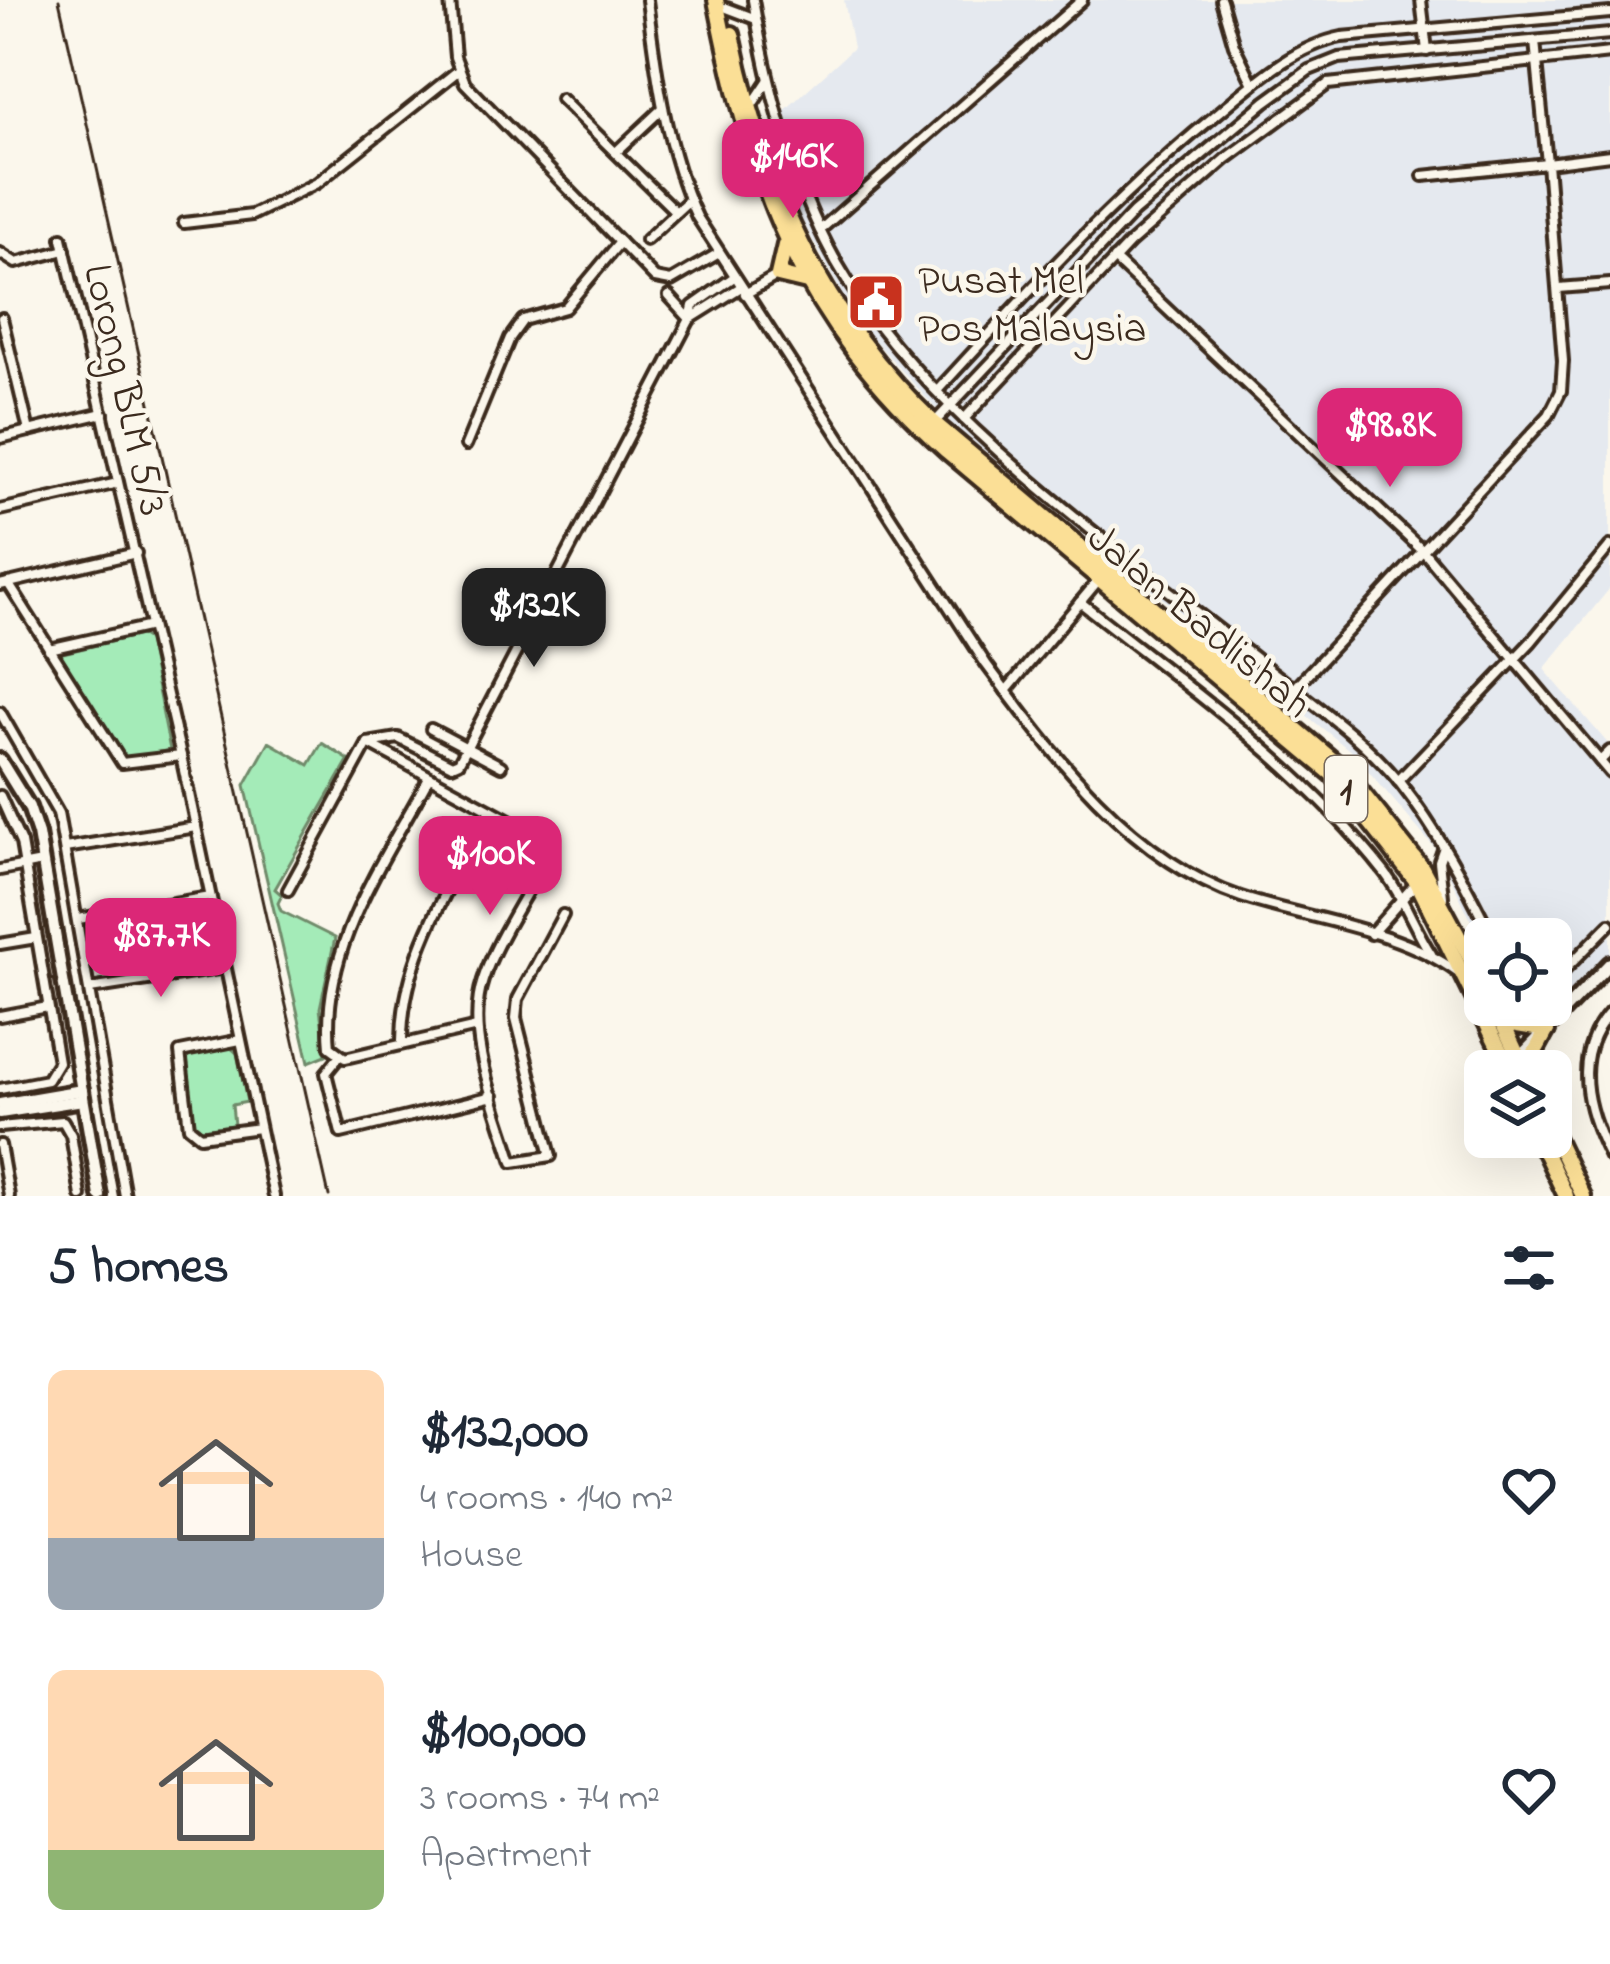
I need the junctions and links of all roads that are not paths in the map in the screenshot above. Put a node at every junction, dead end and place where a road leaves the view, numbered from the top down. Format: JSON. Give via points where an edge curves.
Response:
{"nodes":[{"id":1,"x":450,"y":0,"type":"edge"},
{"id":2,"x":647,"y":0,"type":"edge"},
{"id":3,"x":753,"y":0,"type":"edge"},
{"id":4,"x":1082,"y":0,"type":"edge"},
{"id":5,"x":1221,"y":0,"type":"edge"},
{"id":6,"x":1421,"y":0,"type":"edge"},
{"id":7,"x":723,"y":3,"type":"edge"},
{"id":8,"x":1610,"y":13,"type":"edge"},
{"id":9,"x":756,"y":19,"type":"junction"},
{"id":10,"x":1426,"y":31,"type":"junction"},
{"id":11,"x":1610,"y":34,"type":"edge"},
{"id":12,"x":1535,"y":41,"type":"junction"},
{"id":13,"x":1427,"y":51,"type":"junction"},
{"id":14,"x":1610,"y":53,"type":"edge"},
{"id":15,"x":1537,"y":60,"type":"junction"},
{"id":16,"x":459,"y":70,"type":"junction"},
{"id":17,"x":769,"y":79,"type":"junction"},
{"id":18,"x":1253,"y":84,"type":"junction"},
{"id":19,"x":561,"y":99,"type":"dead end"},
{"id":20,"x":664,"y":107,"type":"junction"},
{"id":21,"x":748,"y":111,"type":"junction"},
{"id":22,"x":616,"y":152,"type":"junction"},
{"id":23,"x":1610,"y":155,"type":"edge"},
{"id":24,"x":1547,"y":163,"type":"junction"},
{"id":25,"x":1423,"y":176,"type":"dead end"},
{"id":26,"x":689,"y":200,"type":"junction"},
{"id":27,"x":675,"y":211,"type":"junction"},
{"id":28,"x":184,"y":223,"type":"dead end"},
{"id":29,"x":820,"y":230,"type":"junction"},
{"id":30,"x":62,"y":238,"type":"dead end"},
{"id":31,"x":646,"y":240,"type":"dead end"},
{"id":32,"x":785,"y":240,"type":"junction"},
{"id":33,"x":620,"y":242,"type":"junction"},
{"id":34,"x":65,"y":250,"type":"junction"},
{"id":35,"x":719,"y":253,"type":"junction"},
{"id":36,"x":0,"y":254,"type":"edge"},
{"id":37,"x":1114,"y":259,"type":"junction"},
{"id":38,"x":778,"y":275,"type":"junction"},
{"id":39,"x":734,"y":277,"type":"junction"},
{"id":40,"x":808,"y":283,"type":"junction"},
{"id":41,"x":1610,"y":284,"type":"edge"},
{"id":42,"x":1558,"y":288,"type":"junction"},
{"id":43,"x":743,"y":290,"type":"junction"},
{"id":44,"x":669,"y":296,"type":"dead end"},
{"id":45,"x":2,"y":318,"type":"edge"},
{"id":46,"x":690,"y":320,"type":"junction"},
{"id":47,"x":937,"y":391,"type":"junction"},
{"id":48,"x":950,"y":406,"type":"junction"},
{"id":49,"x":103,"y":413,"type":"junction"},
{"id":50,"x":964,"y":419,"type":"junction"},
{"id":51,"x":930,"y":427,"type":"junction"},
{"id":52,"x":29,"y":431,"type":"junction"},
{"id":53,"x":0,"y":438,"type":"edge"},
{"id":54,"x":466,"y":445,"type":"dead end"},
{"id":55,"x":118,"y":483,"type":"junction"},
{"id":56,"x":0,"y":510,"type":"edge"},
{"id":57,"x":1610,"y":546,"type":"edge"},
{"id":58,"x":1424,"y":552,"type":"junction"},
{"id":59,"x":136,"y":553,"type":"junction"},
{"id":60,"x":1104,"y":573,"type":"junction"},
{"id":61,"x":4,"y":584,"type":"edge"},
{"id":62,"x":1080,"y":602,"type":"junction"},
{"id":63,"x":152,"y":626,"type":"junction"},
{"id":64,"x":49,"y":649,"type":"junction"},
{"id":65,"x":1515,"y":659,"type":"junction"},
{"id":66,"x":1294,"y":689,"type":"junction"},
{"id":67,"x":1006,"y":691,"type":"junction"},
{"id":68,"x":0,"y":712,"type":"edge"},
{"id":69,"x":431,"y":729,"type":"dead end"},
{"id":70,"x":368,"y":743,"type":"junction"},
{"id":71,"x":468,"y":748,"type":"junction"},
{"id":72,"x":1610,"y":752,"type":"edge"},
{"id":73,"x":181,"y":756,"type":"junction"},
{"id":74,"x":0,"y":760,"type":"edge"},
{"id":75,"x":1600,"y":761,"type":"junction"},
{"id":76,"x":501,"y":766,"type":"dead end"},
{"id":77,"x":1610,"y":773,"type":"edge"},
{"id":78,"x":429,"y":777,"type":"junction"},
{"id":79,"x":1398,"y":781,"type":"junction"},
{"id":80,"x":0,"y":796,"type":"edge"},
{"id":81,"x":491,"y":810,"type":"junction"},
{"id":82,"x":196,"y":826,"type":"junction"},
{"id":83,"x":1444,"y":846,"type":"junction"},
{"id":84,"x":65,"y":848,"type":"junction"},
{"id":85,"x":42,"y":862,"type":"junction"},
{"id":86,"x":25,"y":866,"type":"junction"},
{"id":87,"x":0,"y":870,"type":"edge"},
{"id":88,"x":1418,"y":882,"type":"junction"},
{"id":89,"x":288,"y":890,"type":"dead end"},
{"id":90,"x":210,"y":897,"type":"junction"},
{"id":91,"x":1402,"y":902,"type":"junction"},
{"id":92,"x":1445,"y":906,"type":"junction"},
{"id":93,"x":562,"y":914,"type":"dead end"},
{"id":94,"x":1481,"y":918,"type":"edge"},
{"id":95,"x":78,"y":919,"type":"junction"},
{"id":96,"x":1610,"y":924,"type":"edge"},
{"id":97,"x":1371,"y":934,"type":"junction"},
{"id":98,"x":36,"y":938,"type":"junction"},
{"id":99,"x":0,"y":944,"type":"edge"},
{"id":100,"x":1464,"y":951,"type":"edge"},
{"id":101,"x":1432,"y":956,"type":"junction"},
{"id":102,"x":1464,"y":960,"type":"edge"},
{"id":103,"x":1572,"y":963,"type":"edge"},
{"id":104,"x":1610,"y":963,"type":"edge"},
{"id":105,"x":225,"y":968,"type":"junction"},
{"id":106,"x":1464,"y":975,"type":"edge"},
{"id":107,"x":90,"y":989,"type":"junction"},
{"id":108,"x":48,"y":1007,"type":"junction"},
{"id":109,"x":1610,"y":1012,"type":"edge"},
{"id":110,"x":0,"y":1016,"type":"edge"},
{"id":111,"x":1523,"y":1026,"type":"edge"},
{"id":112,"x":478,"y":1027,"type":"junction"},
{"id":113,"x":1547,"y":1030,"type":"junction"},
{"id":114,"x":240,"y":1040,"type":"junction"},
{"id":115,"x":402,"y":1043,"type":"junction"},
{"id":116,"x":1530,"y":1050,"type":"edge"},
{"id":117,"x":1535,"y":1050,"type":"edge"},
{"id":118,"x":339,"y":1058,"type":"junction"},
{"id":119,"x":0,"y":1089,"type":"edge"},
{"id":120,"x":82,"y":1095,"type":"junction"},
{"id":121,"x":493,"y":1096,"type":"junction"},
{"id":122,"x":0,"y":1108,"type":"edge"},
{"id":123,"x":0,"y":1127,"type":"edge"},
{"id":124,"x":259,"y":1128,"type":"junction"},
{"id":125,"x":0,"y":1145,"type":"edge"},
{"id":126,"x":1610,"y":1157,"type":"edge"},
{"id":127,"x":1548,"y":1158,"type":"edge"},
{"id":128,"x":1565,"y":1158,"type":"edge"},
{"id":129,"x":8,"y":1196,"type":"edge"},
{"id":130,"x":81,"y":1196,"type":"edge"},
{"id":131,"x":100,"y":1196,"type":"edge"},
{"id":132,"x":125,"y":1196,"type":"edge"},
{"id":133,"x":274,"y":1196,"type":"edge"},
{"id":134,"x":1566,"y":1196,"type":"edge"},
{"id":135,"x":1583,"y":1196,"type":"edge"}],
"edges":[{"from":1,"to":16,"type":"street"},
{"from":2,"to":20,"type":"street"},
{"from":3,"to":9,"type":"street"},
{"from":4,"to":29,"type":"street"},
{"from":5,"to":18,"type":"street"},
{"from":6,"to":10,"type":"street"},
{"from":7,"to":9,"type":"street"},
{"from":7,"to":21,"type":"main road","number":"1"},
{"from":7,"to":32,"type":"main road","number":"1","via":[[745,135]]},
{"from":8,"to":10,"type":"street"},
{"from":9,"to":17,"type":"street"},
{"from":10,"to":13,"type":"street"},
{"from":10,"to":18,"type":"street","via":[[1321,41]]},
{"from":11,"to":12,"type":"street"},
{"from":12,"to":13,"type":"street"},
{"from":12,"to":15,"type":"street"},
{"from":13,"to":48,"type":"street","via":[[1325,62],[1265,102],[1110,233]]},
{"from":14,"to":15,"type":"street"},
{"from":15,"to":24,"type":"street"},
{"from":15,"to":37,"type":"street","via":[[1328,84],[1226,159]]},
{"from":16,"to":28,"type":"street","via":[[317,183],[252,215]]},
{"from":16,"to":33,"type":"street","via":[[478,100]]},
{"from":17,"to":21,"type":"street"},
{"from":17,"to":29,"type":"street"},
{"from":18,"to":47,"type":"street","via":[[1111,204]]},
{"from":19,"to":22,"type":"street"},
{"from":20,"to":22,"type":"street"},
{"from":20,"to":26,"type":"street"},
{"from":21,"to":51,"type":"main road","number":"1","via":[[780,204],[839,313]]},
{"from":22,"to":27,"type":"street"},
{"from":23,"to":24,"type":"street"},
{"from":24,"to":25,"type":"street"},
{"from":24,"to":42,"type":"street"},
{"from":26,"to":27,"type":"street"},
{"from":26,"to":35,"type":"street"},
{"from":27,"to":31,"type":"street"},
{"from":29,"to":47,"type":"street","via":[[868,311]]},
{"from":30,"to":34,"type":"street","name":"Lorong BLM 5/3"},
{"from":32,"to":38,"type":"main road"},
{"from":32,"to":40,"type":"main road","number":"1"},
{"from":33,"to":35,"type":"street","via":[[662,282]]},
{"from":33,"to":54,"type":"street","via":[[565,308],[523,320]]},
{"from":34,"to":36,"type":"street","via":[[16,263]]},
{"from":34,"to":49,"type":"street","name":"Lorong BLM 5/3"},
{"from":35,"to":39,"type":"street"},
{"from":37,"to":50,"type":"street"},
{"from":37,"to":58,"type":"street"},
{"from":38,"to":40,"type":"main road"},
{"from":38,"to":43,"type":"street"},
{"from":39,"to":43,"type":"street"},
{"from":39,"to":46,"type":"street","via":[[693,306]]},
{"from":40,"to":51,"type":"main road","number":"1","via":[[843,338]]},
{"from":41,"to":42,"type":"street"},
{"from":42,"to":58,"type":"street","via":[[1563,378],[1555,404]]},
{"from":43,"to":46,"type":"street"},
{"from":43,"to":67,"type":"street"},
{"from":44,"to":46,"type":"street"},
{"from":45,"to":52,"type":"street"},
{"from":46,"to":71,"type":"street"},
{"from":47,"to":48,"type":"street"},
{"from":48,"to":50,"type":"street"},
{"from":48,"to":51,"type":"street"},
{"from":49,"to":52,"type":"street"},
{"from":49,"to":55,"type":"street","name":"Lorong BLM 5/3"},
{"from":50,"to":66,"type":"street"},
{"from":51,"to":60,"type":"main road","name":"Jalan Badlishah","number":"1"},
{"from":52,"to":53,"type":"street"},
{"from":55,"to":56,"type":"street"},
{"from":55,"to":59,"type":"street","name":"Lorong BLM 5/3"},
{"from":57,"to":65,"type":"street"},
{"from":58,"to":65,"type":"street"},
{"from":58,"to":66,"type":"street"},
{"from":59,"to":61,"type":"street"},
{"from":59,"to":63,"type":"street","name":"Lorong BLM 5/3"},
{"from":60,"to":62,"type":"street"},
{"from":60,"to":88,"type":"main road","name":"Jalan Badlishah","number":"1","via":[[1332,774]]},
{"from":60,"to":92,"type":"main road","name":"Jalan Badlishah","number":"1","via":[[1342,768]]},
{"from":61,"to":64,"type":"street"},
{"from":62,"to":67,"type":"street"},
{"from":62,"to":91,"type":"street","via":[[1297,776]]},
{"from":63,"to":64,"type":"street"},
{"from":63,"to":73,"type":"street","name":"Lorong BLM 5/3"},
{"from":64,"to":73,"type":"street","via":[[122,763]]},
{"from":65,"to":75,"type":"street"},
{"from":65,"to":79,"type":"street"},
{"from":66,"to":79,"type":"street"},
{"from":67,"to":97,"type":"street","via":[[1093,794],[1186,872],[1235,895]]},
{"from":68,"to":84,"type":"street","via":[[51,796]]},
{"from":69,"to":71,"type":"street"},
{"from":70,"to":71,"type":"street","via":[[398,738],[452,765]]},
{"from":70,"to":78,"type":"street"},
{"from":70,"to":89,"type":"street"},
{"from":71,"to":76,"type":"street"},
{"from":72,"to":75,"type":"street"},
{"from":73,"to":82,"type":"street","name":"Lorong BLM 5/3"},
{"from":74,"to":85,"type":"street","via":[[34,820]]},
{"from":75,"to":77,"type":"street"},
{"from":78,"to":81,"type":"street"},
{"from":78,"to":118,"type":"street","via":[[338,959],[329,1037]]},
{"from":79,"to":83,"type":"street"},
{"from":80,"to":86,"type":"street"},
{"from":81,"to":112,"type":"street","via":[[547,847],[483,977]]},
{"from":81,"to":115,"type":"street","via":[[418,953]]},
{"from":82,"to":84,"type":"street"},
{"from":82,"to":90,"type":"street","name":"Lorong BLM 5/3"},
{"from":83,"to":92,"type":"street"},
{"from":83,"to":94,"type":"street"},
{"from":84,"to":95,"type":"street"},
{"from":85,"to":86,"type":"street"},
{"from":85,"to":120,"type":"street"},
{"from":86,"to":87,"type":"street"},
{"from":86,"to":98,"type":"street"},
{"from":88,"to":91,"type":"street"},
{"from":88,"to":102,"type":"main road","name":"Jalan Badlishah","number":"1"},
{"from":90,"to":95,"type":"street"},
{"from":90,"to":105,"type":"street","name":"Lorong BLM 5/3"},
{"from":91,"to":97,"type":"street"},
{"from":91,"to":101,"type":"street"},
{"from":92,"to":100,"type":"main road","name":"Jalan Badlishah","number":"1"},
{"from":93,"to":121,"type":"street","via":[[516,1018],[551,1156],[513,1162]]},
{"from":95,"to":107,"type":"street"},
{"from":96,"to":103,"type":"street"},
{"from":97,"to":101,"type":"street"},
{"from":98,"to":99,"type":"street"},
{"from":98,"to":108,"type":"street"},
{"from":101,"to":106,"type":"street"},
{"from":104,"to":113,"type":"street"},
{"from":105,"to":107,"type":"street"},
{"from":105,"to":114,"type":"street","name":"Lorong BLM 5/3"},
{"from":107,"to":132,"type":"street"},
{"from":108,"to":110,"type":"street"},
{"from":108,"to":119,"type":"street","via":[[56,1072]]},
{"from":109,"to":126,"type":"street","via":[[1593,1037],[1586,1099]]},
{"from":111,"to":113,"type":"main road"},
{"from":112,"to":115,"type":"street"},
{"from":112,"to":121,"type":"street"},
{"from":113,"to":116,"type":"street"},
{"from":113,"to":117,"type":"main road"},
{"from":114,"to":124,"type":"street","name":"Lorong BLM 5/3"},
{"from":114,"to":124,"type":"street","via":[[180,1052],[189,1127],[200,1136]]},
{"from":115,"to":118,"type":"street"},
{"from":118,"to":121,"type":"street","via":[[326,1073],[341,1133]]},
{"from":120,"to":122,"type":"street"},
{"from":120,"to":131,"type":"street"},
{"from":123,"to":130,"type":"street","via":[[63,1121]]},
{"from":124,"to":133,"type":"street","name":"Lorong BLM 5/3"},
{"from":125,"to":129,"type":"street"},
{"from":127,"to":134,"type":"main road"},
{"from":128,"to":135,"type":"main road"}]}
